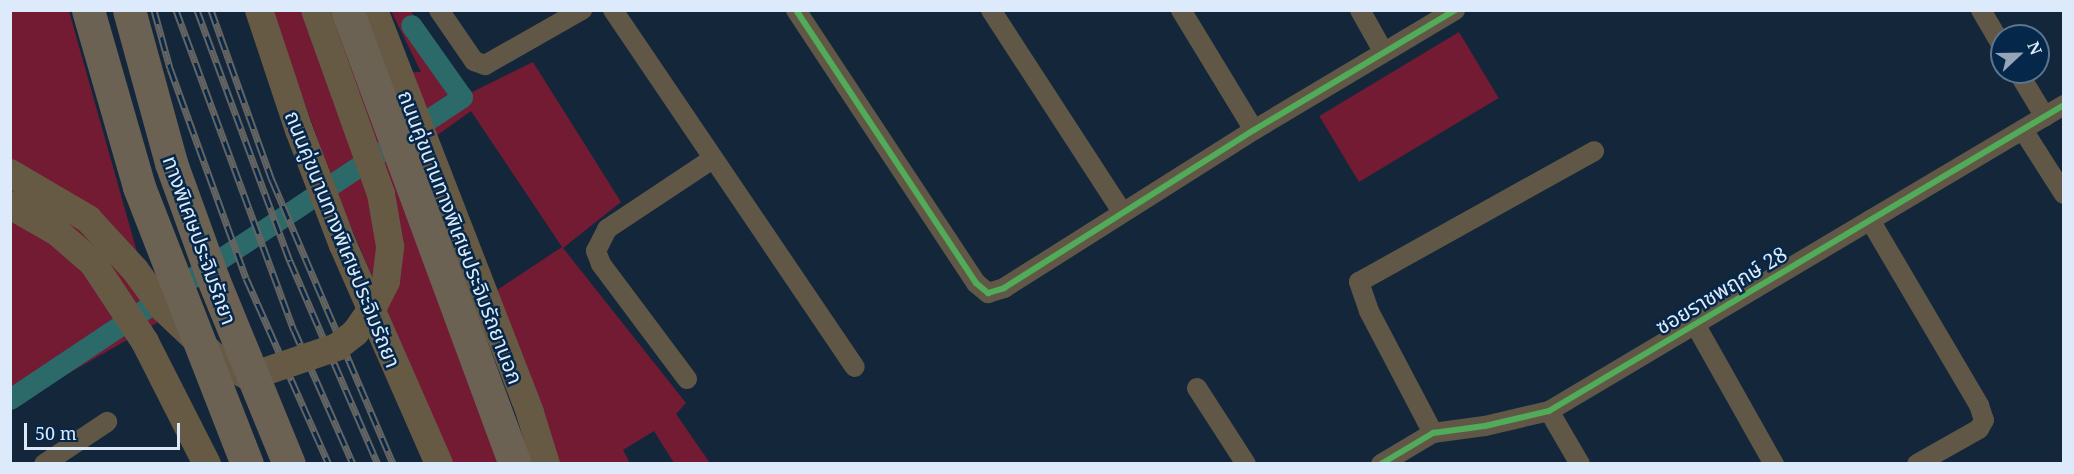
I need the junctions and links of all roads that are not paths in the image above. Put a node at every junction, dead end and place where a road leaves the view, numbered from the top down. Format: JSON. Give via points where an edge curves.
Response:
{"nodes":[{"id":1,"x":78,"y":10,"type":"edge"},
{"id":2,"x":88,"y":10,"type":"edge"},
{"id":3,"x":129,"y":10,"type":"edge"},
{"id":4,"x":259,"y":10,"type":"edge"},
{"id":5,"x":315,"y":10,"type":"edge"},
{"id":6,"x":346,"y":10,"type":"edge"},
{"id":7,"x":374,"y":10,"type":"edge"},
{"id":8,"x":439,"y":10,"type":"edge"},
{"id":9,"x":582,"y":10,"type":"edge"},
{"id":10,"x":613,"y":10,"type":"edge"},
{"id":11,"x":795,"y":10,"type":"edge"},
{"id":12,"x":991,"y":10,"type":"edge"},
{"id":13,"x":1180,"y":10,"type":"edge"},
{"id":14,"x":1360,"y":10,"type":"edge"},
{"id":15,"x":1455,"y":10,"type":"edge"},
{"id":16,"x":1981,"y":10,"type":"edge"},
{"id":17,"x":1990,"y":25,"type":"edge"},
{"id":18,"x":1383,"y":51,"type":"junction"},
{"id":19,"x":2025,"y":84,"type":"edge"},
{"id":20,"x":2064,"y":105,"type":"edge"},
{"id":21,"x":2045,"y":117,"type":"junction"},
{"id":22,"x":1254,"y":130,"type":"junction"},
{"id":23,"x":2023,"y":130,"type":"junction"},
{"id":24,"x":1594,"y":151,"type":"dead end"},
{"id":25,"x":711,"y":160,"type":"junction"},
{"id":26,"x":10,"y":173,"type":"edge"},
{"id":27,"x":119,"y":179,"type":"dead end"},
{"id":28,"x":2064,"y":194,"type":"edge"},
{"id":29,"x":10,"y":205,"type":"edge"},
{"id":30,"x":1122,"y":212,"type":"junction"},
{"id":31,"x":1870,"y":220,"type":"junction"},
{"id":32,"x":1695,"y":324,"type":"junction"},
{"id":33,"x":855,"y":367,"type":"dead end"},
{"id":34,"x":687,"y":379,"type":"dead end"},
{"id":35,"x":1197,"y":388,"type":"dead end"},
{"id":36,"x":1549,"y":411,"type":"junction"},
{"id":37,"x":107,"y":422,"type":"dead end"},
{"id":38,"x":1433,"y":433,"type":"junction"},
{"id":39,"x":44,"y":464,"type":"edge"},
{"id":40,"x":207,"y":464,"type":"edge"},
{"id":41,"x":247,"y":464,"type":"edge"},
{"id":42,"x":290,"y":464,"type":"edge"},
{"id":43,"x":439,"y":464,"type":"edge"},
{"id":44,"x":515,"y":464,"type":"edge"},
{"id":45,"x":546,"y":464,"type":"edge"},
{"id":46,"x":1246,"y":464,"type":"edge"},
{"id":47,"x":1381,"y":464,"type":"edge"},
{"id":48,"x":1580,"y":464,"type":"edge"},
{"id":49,"x":1774,"y":464,"type":"edge"},
{"id":50,"x":1917,"y":464,"type":"edge"}],
"edges":[{"from":1,"to":27,"type":"street"},
{"from":2,"to":41,"type":"highway","name":"ทางพิเศษประจิมรัถยา","bridge":true,"via":[[139,187]]},
{"from":3,"to":42,"type":"highway","name":"ทางพิเศษประจิมรัถยา","bridge":true,"via":[[171,163],[217,290]]},
{"from":4,"to":43,"type":"main road","name":"ถนนคู่ขนานทางพิเศษประจิมรัถยา","via":[[298,130],[343,245]]},
{"from":5,"to":26,"type":"main road","bridge":true,"via":[[381,194],[390,246],[386,281],[372,309],[355,333],[337,347],[249,377],[219,361],[164,308],[87,219]]},
{"from":6,"to":44,"type":"highway"},
{"from":7,"to":45,"type":"main road","name":"ถนนคู่ขนานทางพิเศษประจิมรัถยานอก","via":[[530,413]]},
{"from":8,"to":9,"type":"street","via":[[474,61],[485,65]]},
{"from":10,"to":25,"type":"street"},
{"from":11,"to":30,"type":"street","via":[[976,283],[988,293],[1004,288]]},
{"from":12,"to":30,"type":"street"},
{"from":13,"to":22,"type":"street"},
{"from":14,"to":18,"type":"street"},
{"from":15,"to":18,"type":"street"},
{"from":16,"to":17,"type":"street"},
{"from":18,"to":22,"type":"street"},
{"from":19,"to":21,"type":"street"},
{"from":20,"to":21,"type":"street","name":"ซอยราชพฤกษ์ 28"},
{"from":21,"to":23,"type":"street","name":"ซอยราชพฤกษ์ 28"},
{"from":22,"to":30,"type":"street"},
{"from":23,"to":28,"type":"street"},
{"from":23,"to":31,"type":"street","name":"ซอยราชพฤกษ์ 28"},
{"from":24,"to":38,"type":"street","via":[[1359,282],[1369,311]]},
{"from":25,"to":33,"type":"street"},
{"from":25,"to":34,"type":"street","via":[[607,229],[596,251],[601,264]]},
{"from":29,"to":40,"type":"main road","via":[[57,232],[100,272],[145,342]]},
{"from":31,"to":32,"type":"street","name":"ซอยราชพฤกษ์ 28"},
{"from":31,"to":50,"type":"street","via":[[1979,405],[1984,420],[1979,429]]},
{"from":32,"to":36,"type":"street","name":"ซอยราชพฤกษ์ 28"},
{"from":32,"to":49,"type":"street"},
{"from":35,"to":46,"type":"street"},
{"from":36,"to":38,"type":"street","name":"ซอยราชพฤกษ์ 28"},
{"from":36,"to":48,"type":"street"},
{"from":37,"to":39,"type":"street"},
{"from":38,"to":47,"type":"street","name":"ซอยราชพฤกษ์ 28"}]}
